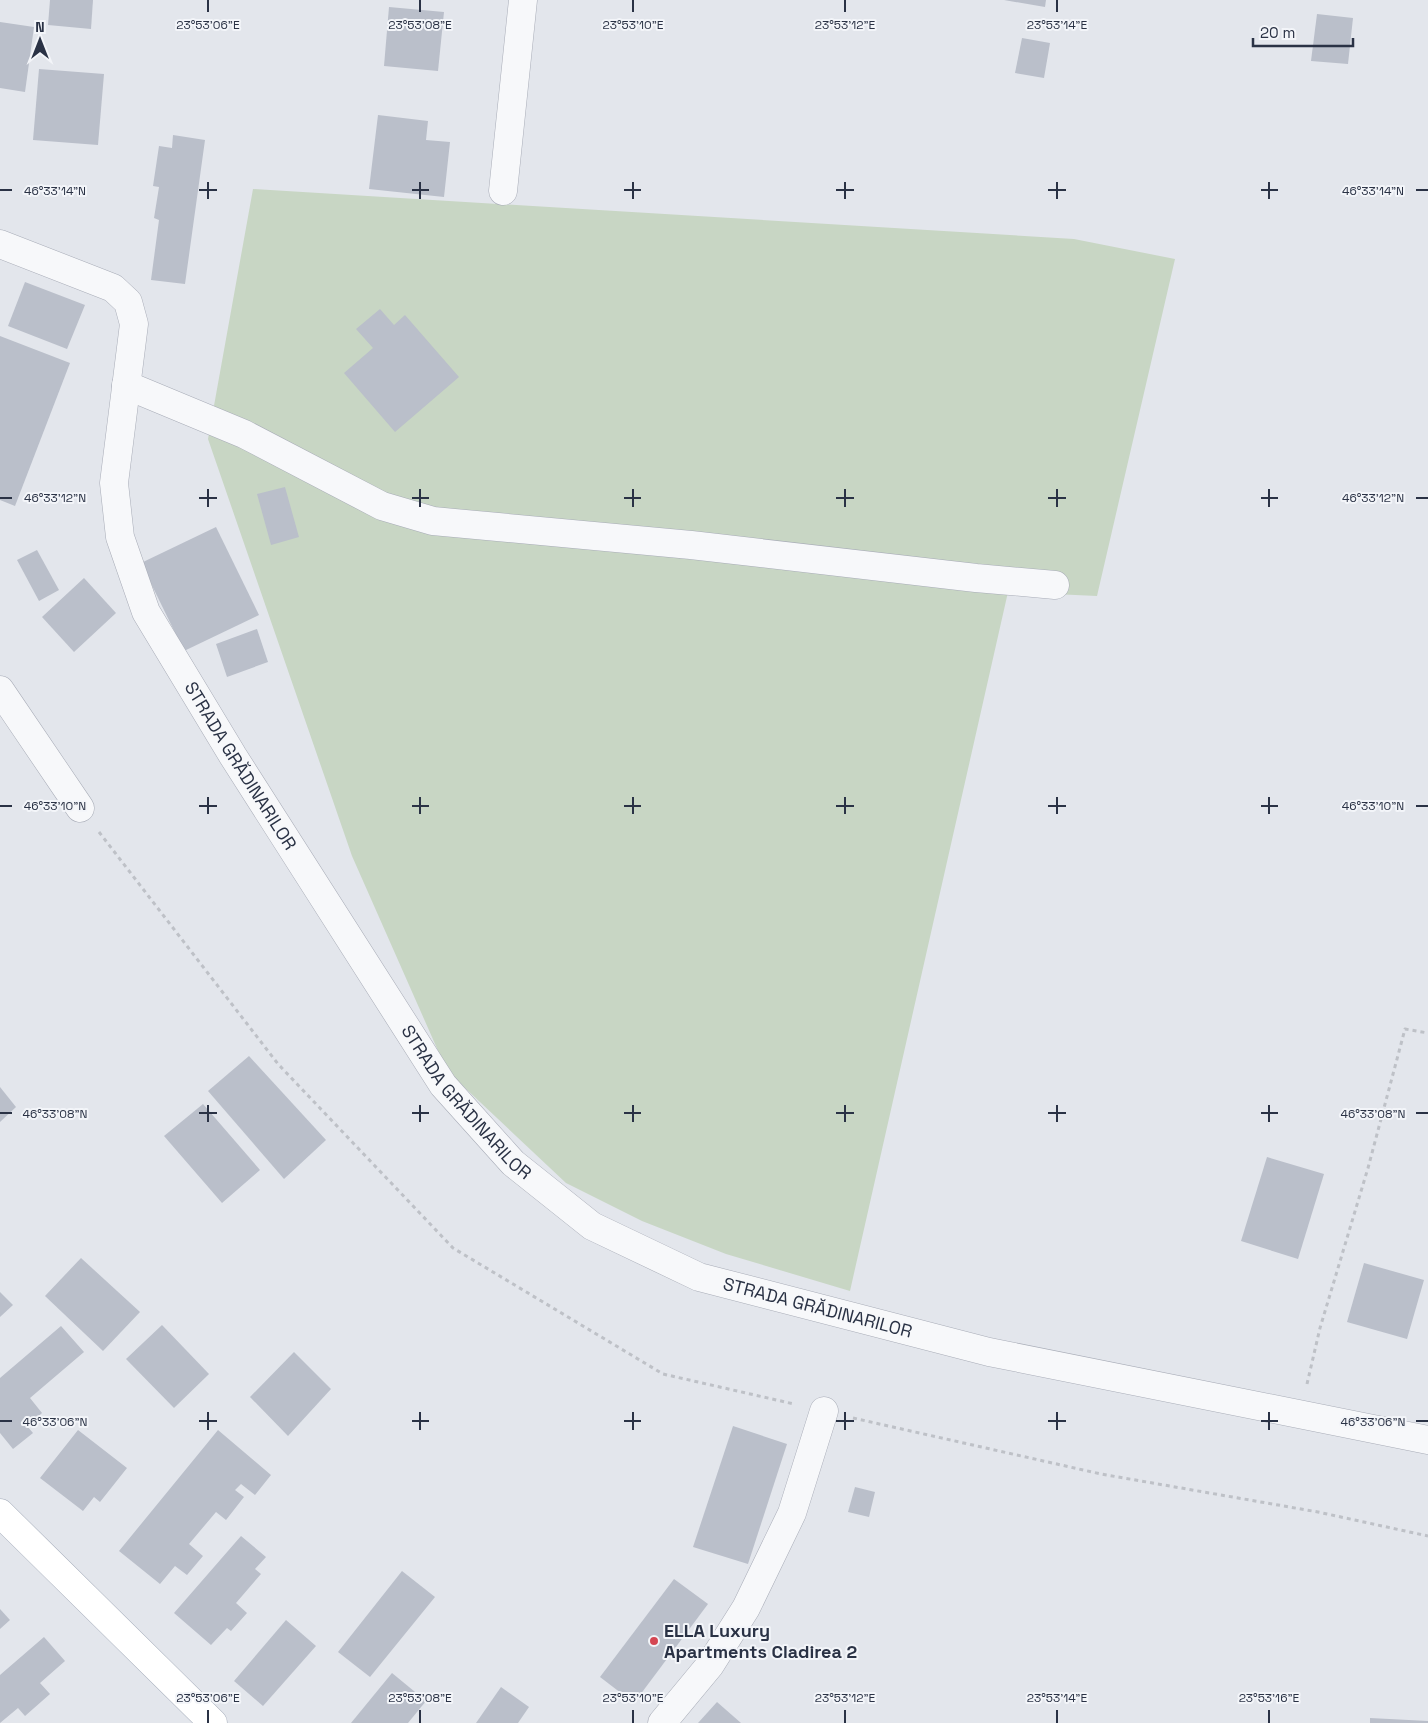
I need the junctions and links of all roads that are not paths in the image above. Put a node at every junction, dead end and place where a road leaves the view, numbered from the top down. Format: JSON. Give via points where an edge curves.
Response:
{"nodes":[{"id":1,"x":523,"y":0,"type":"edge"},
{"id":2,"x":503,"y":191,"type":"dead end"},
{"id":3,"x":0,"y":244,"type":"edge"},
{"id":4,"x":126,"y":385,"type":"junction"},
{"id":5,"x":1055,"y":585,"type":"dead end"},
{"id":6,"x":0,"y":690,"type":"edge"},
{"id":7,"x":80,"y":808,"type":"dead end"},
{"id":8,"x":824,"y":1411,"type":"dead end"},
{"id":9,"x":1428,"y":1440,"type":"edge"},
{"id":10,"x":0,"y":1513,"type":"edge"},
{"id":11,"x":213,"y":1723,"type":"edge"},
{"id":12,"x":662,"y":1723,"type":"edge"}],
"edges":[{"from":1,"to":2,"type":"street"},
{"from":3,"to":4,"type":"street","name":"STRADA GRĂDINARILOR","via":[[113,288],[128,302],[134,324]]},
{"from":4,"to":5,"type":"street","via":[[244,434],[382,506],[433,521],[691,545]]},
{"from":4,"to":9,"type":"street","name":"STRADA GRĂDINARILOR","via":[[114,483],[120,538],[146,612],[233,756],[443,1085],[513,1163],[592,1226],[699,1277],[989,1352]]},
{"from":6,"to":7,"type":"street"},
{"from":8,"to":12,"type":"street","via":[[792,1513],[746,1608],[710,1665]]},
{"from":10,"to":11,"type":"main road"}]}
